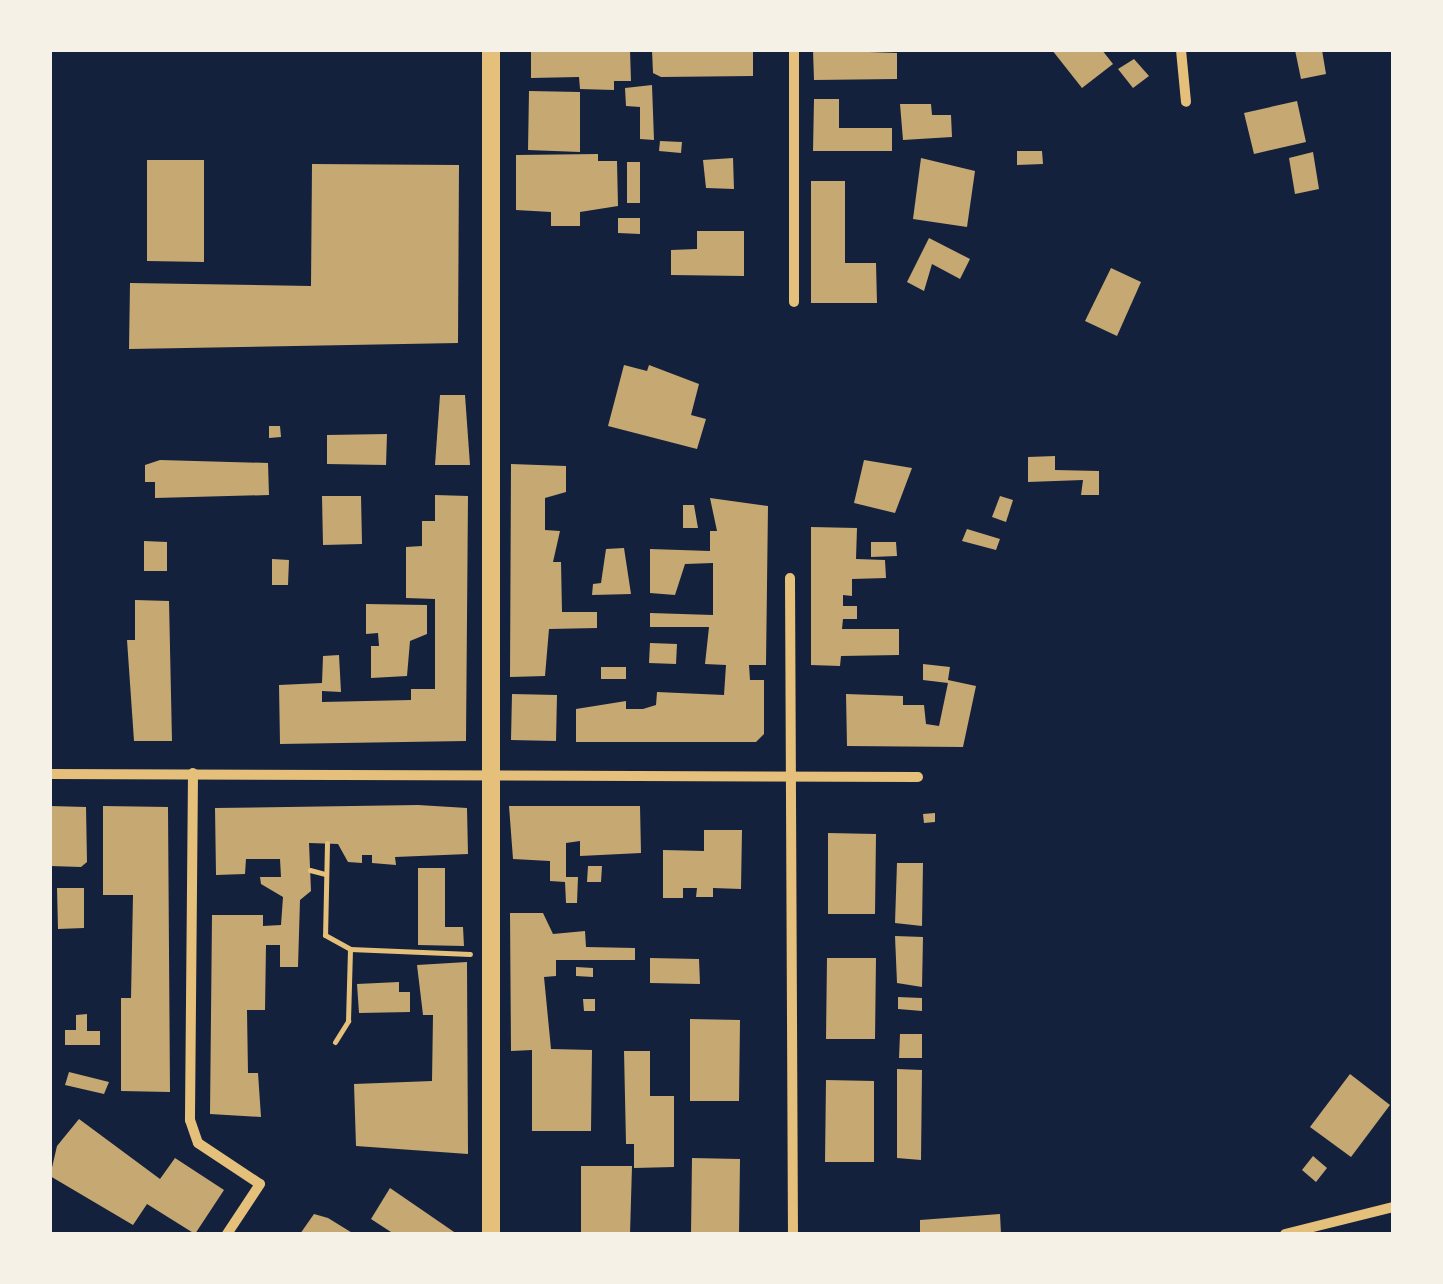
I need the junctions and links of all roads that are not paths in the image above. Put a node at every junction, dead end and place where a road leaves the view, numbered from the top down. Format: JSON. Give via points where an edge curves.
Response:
{"nodes":[{"id":1,"x":491,"y":50,"type":"edge"},
{"id":2,"x":794,"y":50,"type":"edge"},
{"id":3,"x":1181,"y":50,"type":"edge"},
{"id":4,"x":1186,"y":102,"type":"dead end"},
{"id":5,"x":794,"y":302,"type":"dead end"},
{"id":6,"x":790,"y":578,"type":"dead end"},
{"id":7,"x":50,"y":774,"type":"edge"},
{"id":8,"x":193,"y":774,"type":"junction"},
{"id":9,"x":488,"y":778,"type":"junction"},
{"id":10,"x":789,"y":778,"type":"junction"},
{"id":11,"x":918,"y":778,"type":"dead end"},
{"id":12,"x":1393,"y":1207,"type":"edge"},
{"id":13,"x":227,"y":1234,"type":"edge"},
{"id":14,"x":491,"y":1234,"type":"edge"},
{"id":15,"x":793,"y":1234,"type":"edge"},
{"id":16,"x":1285,"y":1234,"type":"edge"}],
"edges":[{"from":1,"to":9,"type":"street"},
{"from":2,"to":5,"type":"street"},
{"from":3,"to":4,"type":"street"},
{"from":6,"to":10,"type":"street"},
{"from":7,"to":8,"type":"street"},
{"from":8,"to":9,"type":"street"},
{"from":8,"to":13,"type":"street","via":[[190,1120],[198,1143],[260,1184]]},
{"from":9,"to":10,"type":"street"},
{"from":9,"to":14,"type":"street"},
{"from":10,"to":11,"type":"street"},
{"from":10,"to":15,"type":"street"},
{"from":12,"to":16,"type":"street"}]}
